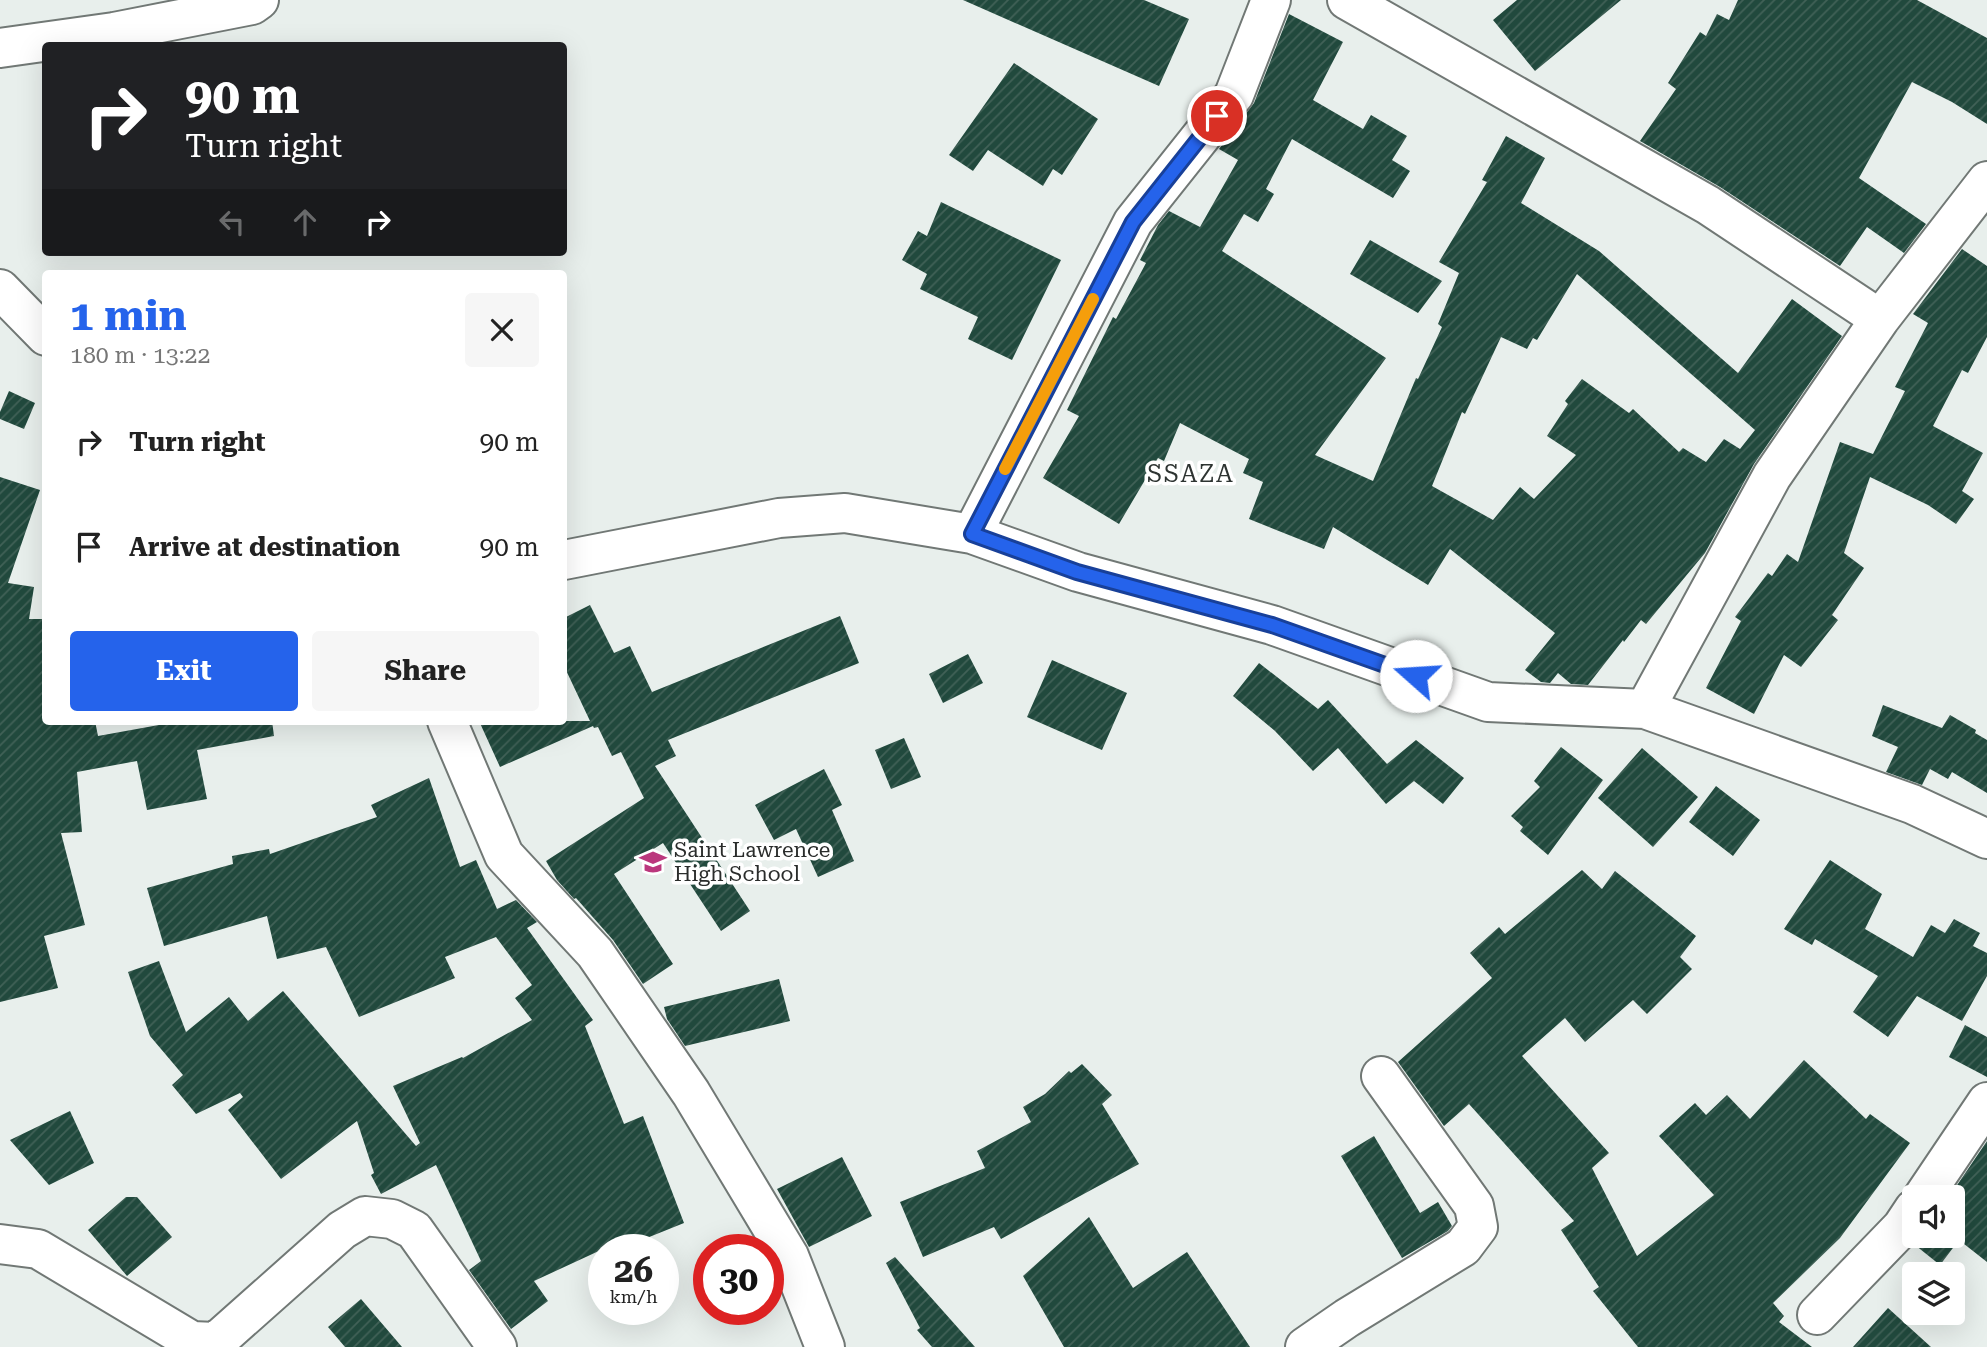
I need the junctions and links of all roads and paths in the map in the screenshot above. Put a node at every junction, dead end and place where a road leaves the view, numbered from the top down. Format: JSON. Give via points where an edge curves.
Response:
{"nodes":[{"id":1,"x":258,"y":0,"type":"edge"},
{"id":2,"x":1271,"y":0,"type":"edge"},
{"id":3,"x":1347,"y":0,"type":"edge"},
{"id":4,"x":42,"y":42,"type":"edge"},
{"id":5,"x":43,"y":42,"type":"edge"},
{"id":6,"x":0,"y":48,"type":"edge"},
{"id":7,"x":1986,"y":184,"type":"edge"},
{"id":8,"x":0,"y":289,"type":"edge"},
{"id":9,"x":1881,"y":319,"type":"junction"},
{"id":10,"x":42,"y":332,"type":"edge"},
{"id":11,"x":972,"y":534,"type":"junction"},
{"id":12,"x":567,"y":560,"type":"edge"},
{"id":13,"x":1646,"y":709,"type":"junction"},
{"id":14,"x":449,"y":725,"type":"edge"},
{"id":15,"x":1987,"y":839,"type":"edge"},
{"id":16,"x":1381,"y":1076,"type":"dead end"},
{"id":17,"x":1987,"y":1102,"type":"edge"},
{"id":18,"x":1931,"y":1185,"type":"edge"},
{"id":19,"x":1902,"y":1227,"type":"edge"},
{"id":20,"x":0,"y":1244,"type":"edge"},
{"id":21,"x":1817,"y":1315,"type":"dead end"},
{"id":22,"x":498,"y":1347,"type":"edge"},
{"id":23,"x":825,"y":1347,"type":"edge"},
{"id":24,"x":1305,"y":1347,"type":"edge"}],
"edges":[{"from":1,"to":5,"type":"street","via":[[252,5],[114,32]]},
{"from":2,"to":11,"type":"street","via":[[1234,95],[1133,222]]},
{"from":3,"to":9,"type":"street","via":[[1708,205]]},
{"from":4,"to":6,"type":"street"},
{"from":7,"to":9,"type":"street"},
{"from":8,"to":10,"type":"street"},
{"from":9,"to":13,"type":"street","via":[[1772,476]]},
{"from":11,"to":12,"type":"street","via":[[845,513],[779,518]]},
{"from":11,"to":13,"type":"street","via":[[1077,572],[1272,625],[1488,702]]},
{"from":13,"to":15,"type":"street","via":[[1913,804]]},
{"from":14,"to":23,"type":"street","via":[[504,855],[595,953],[691,1093],[789,1256]]},
{"from":16,"to":24,"type":"street","via":[[1474,1206],[1478,1227],[1462,1247]]},
{"from":17,"to":18,"type":"street"},
{"from":19,"to":21,"type":"street"},
{"from":20,"to":22,"type":"street","via":[[38,1249],[192,1341],[216,1342],[342,1230],[365,1216],[392,1219],[414,1230]]}]}
